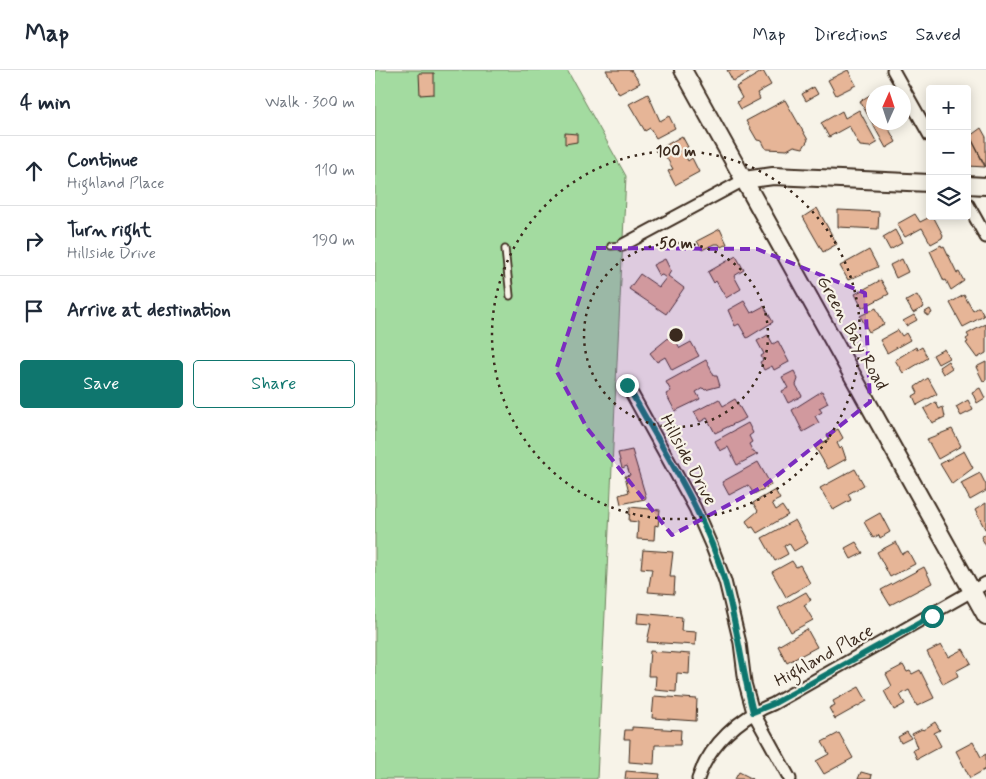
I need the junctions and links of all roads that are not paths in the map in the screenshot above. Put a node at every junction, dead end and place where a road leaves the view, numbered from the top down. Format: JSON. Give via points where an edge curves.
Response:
{"nodes":[{"id":1,"x":683,"y":70,"type":"edge"},
{"id":2,"x":893,"y":70,"type":"edge"},
{"id":3,"x":927,"y":130,"type":"edge"},
{"id":4,"x":744,"y":180,"type":"junction"},
{"id":5,"x":926,"y":183,"type":"edge"},
{"id":6,"x":971,"y":185,"type":"edge"},
{"id":7,"x":986,"y":186,"type":"edge"},
{"id":8,"x":971,"y":210,"type":"edge"},
{"id":9,"x":986,"y":237,"type":"edge"},
{"id":10,"x":623,"y":245,"type":"joint"},
{"id":11,"x":611,"y":246,"type":"dead end"},
{"id":12,"x":505,"y":249,"type":"dead end"},
{"id":13,"x":510,"y":296,"type":"dead end"},
{"id":14,"x":627,"y":385,"type":"dead end"},
{"id":15,"x":979,"y":587,"type":"edge"},
{"id":16,"x":986,"y":616,"type":"edge"},
{"id":17,"x":753,"y":712,"type":"junction"},
{"id":18,"x":698,"y":779,"type":"edge"},
{"id":19,"x":790,"y":779,"type":"edge"}],
"edges":[{"from":1,"to":4,"type":"main road","name":"Green Bay Road"},
{"from":2,"to":3,"type":"street"},
{"from":4,"to":5,"type":"main road","via":[[773,176]]},
{"from":4,"to":10,"type":"street"},
{"from":4,"to":15,"type":"main road","name":"Green Bay Road"},
{"from":6,"to":7,"type":"main road"},
{"from":8,"to":9,"type":"street"},
{"from":10,"to":11,"type":"lane"},
{"from":12,"to":13,"type":"lane"},
{"from":14,"to":17,"type":"street","name":"Hillside Drive","via":[[695,508],[712,547],[725,581]]},
{"from":15,"to":16,"type":"main road","name":"Green Bay Road"},
{"from":15,"to":17,"type":"street","name":"Highland Place","via":[[781,700]]},
{"from":17,"to":18,"type":"street","name":"Highland Place","via":[[726,734]]},
{"from":17,"to":19,"type":"street","name":"Hillside Drive"}]}
